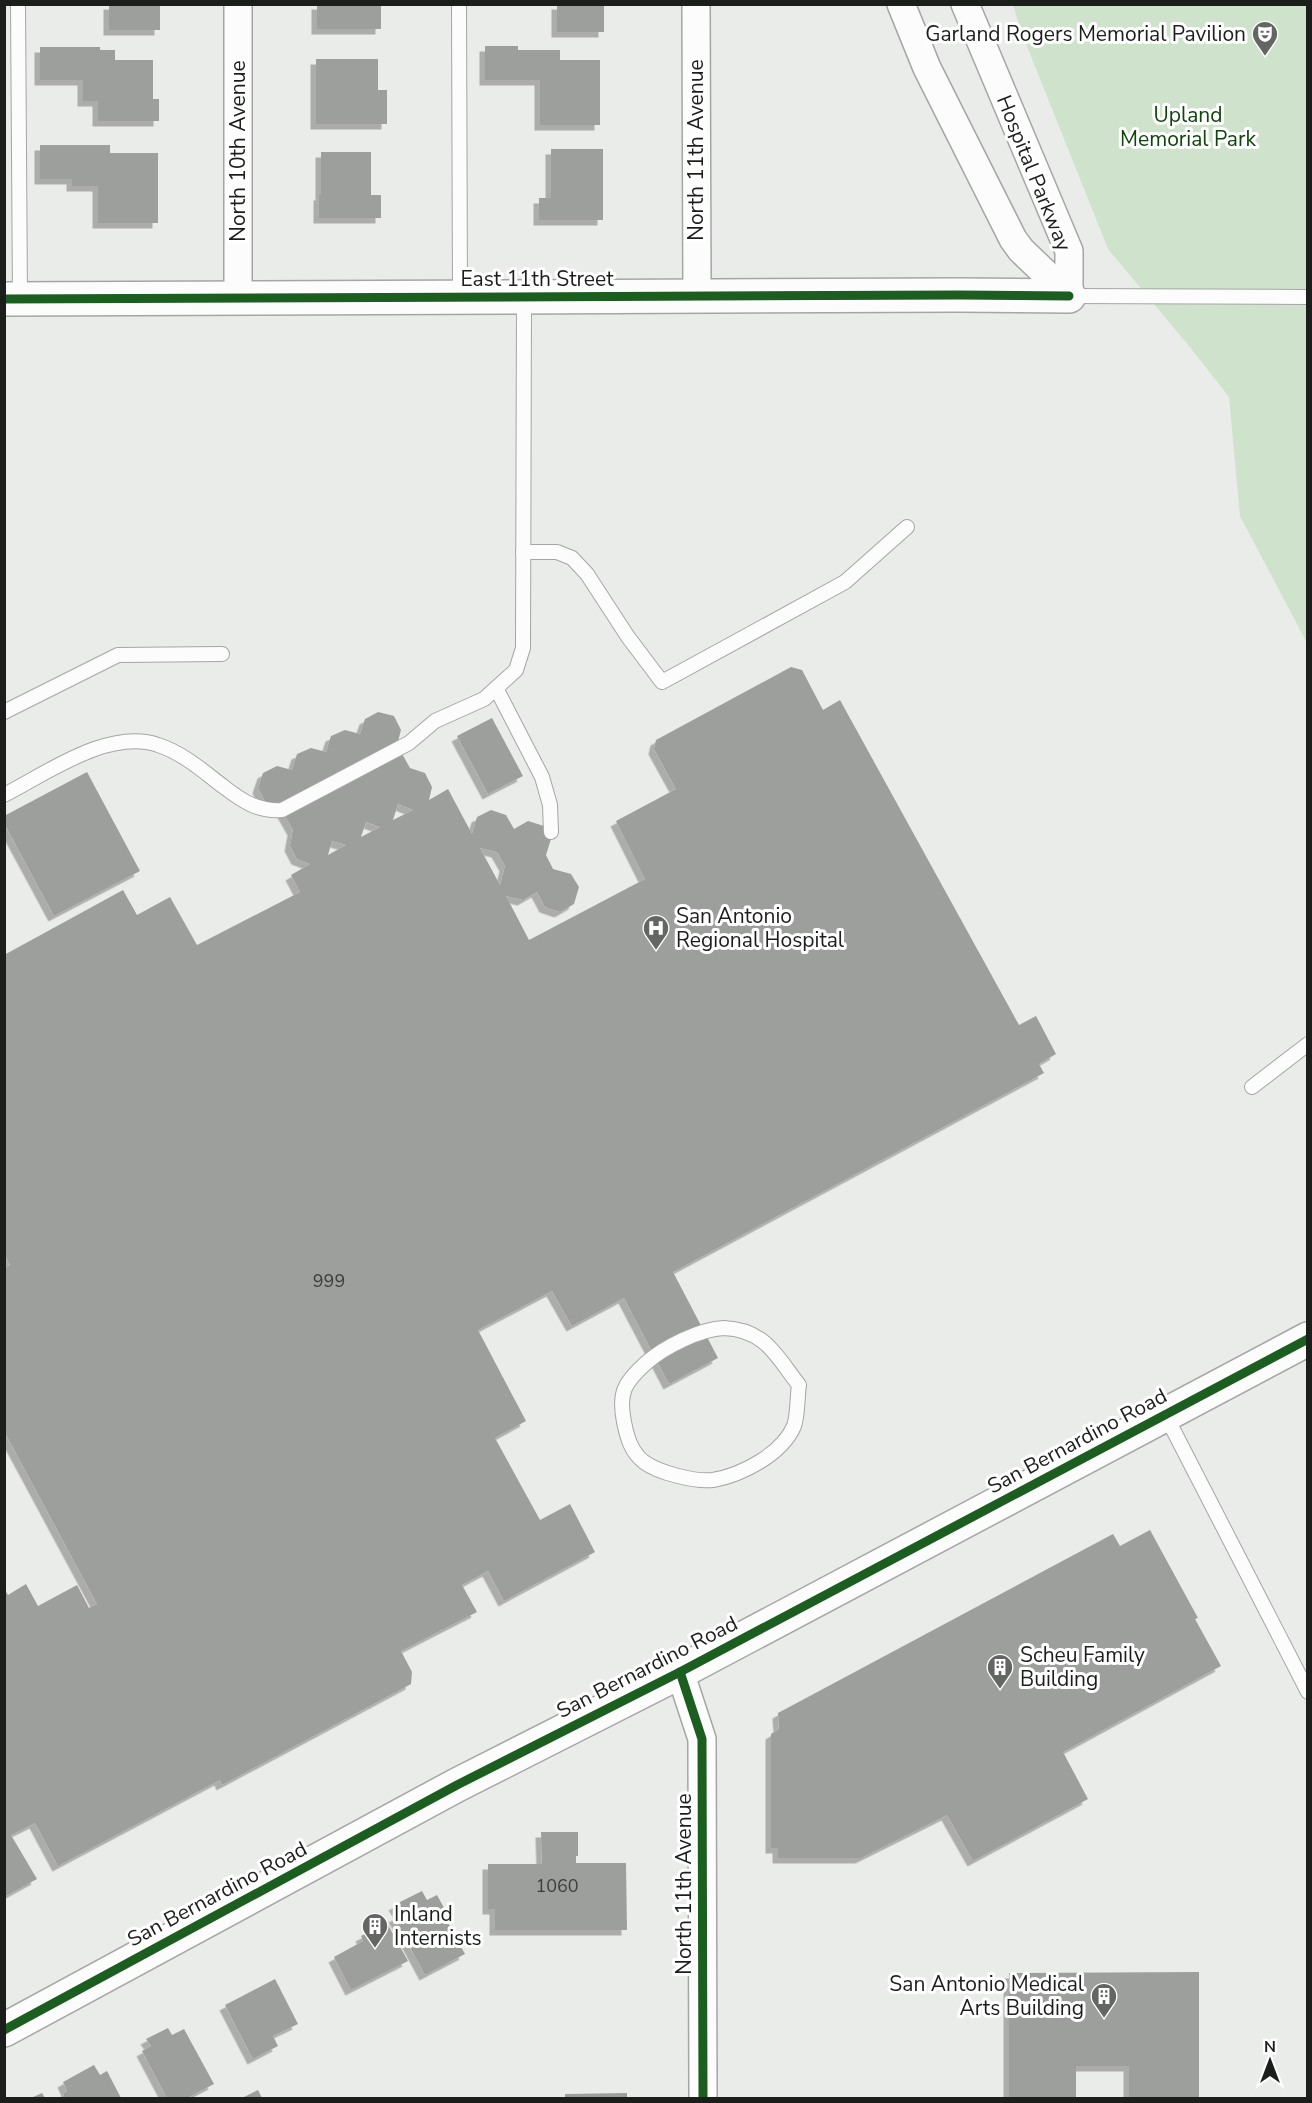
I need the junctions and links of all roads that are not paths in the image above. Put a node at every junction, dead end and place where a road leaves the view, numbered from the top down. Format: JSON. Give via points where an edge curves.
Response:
{"nodes":[{"id":1,"x":18,"y":4,"type":"edge"},
{"id":2,"x":237,"y":4,"type":"edge"},
{"id":3,"x":459,"y":4,"type":"edge"},
{"id":4,"x":696,"y":4,"type":"edge"},
{"id":5,"x":901,"y":4,"type":"edge"},
{"id":6,"x":965,"y":4,"type":"edge"},
{"id":7,"x":697,"y":296,"type":"junction"},
{"id":8,"x":1069,"y":296,"type":"junction"},
{"id":9,"x":460,"y":297,"type":"junction"},
{"id":10,"x":524,"y":297,"type":"junction"},
{"id":11,"x":1308,"y":297,"type":"edge"},
{"id":12,"x":238,"y":298,"type":"junction"},
{"id":13,"x":12,"y":299,"type":"edge"},
{"id":14,"x":907,"y":527,"type":"dead end"},
{"id":15,"x":523,"y":552,"type":"junction"},
{"id":16,"x":222,"y":654,"type":"dead end"},
{"id":17,"x":496,"y":688,"type":"junction"},
{"id":18,"x":4,"y":712,"type":"edge"},
{"id":19,"x":4,"y":795,"type":"edge"},
{"id":20,"x":551,"y":832,"type":"dead end"},
{"id":21,"x":1308,"y":1044,"type":"edge"},
{"id":22,"x":1252,"y":1087,"type":"dead end"},
{"id":23,"x":1308,"y":1339,"type":"edge"},
{"id":24,"x":799,"y":1386,"type":"joint"},
{"id":25,"x":1166,"y":1414,"type":"junction"},
{"id":26,"x":680,"y":1672,"type":"junction"},
{"id":27,"x":1308,"y":1692,"type":"edge"},
{"id":28,"x":4,"y":2030,"type":"edge"},
{"id":29,"x":703,"y":2098,"type":"edge"}],
"edges":[{"from":1,"to":13,"type":"lane"},
{"from":2,"to":12,"type":"street","name":"North 10th Avenue"},
{"from":3,"to":9,"type":"lane"},
{"from":4,"to":7,"type":"street","name":"North 11th Avenue"},
{"from":5,"to":8,"type":"street","name":"Hospital Parkway","via":[[927,68],[1013,239]]},
{"from":6,"to":8,"type":"street","name":"Hospital Parkway","via":[[1069,251]]},
{"from":7,"to":8,"type":"street","name":"East 11th Street"},
{"from":7,"to":10,"type":"street","name":"East 11th Street"},
{"from":8,"to":11,"type":"lane"},
{"from":9,"to":10,"type":"street","name":"East 11th Street"},
{"from":9,"to":12,"type":"street","name":"East 11th Street"},
{"from":10,"to":15,"type":"lane"},
{"from":12,"to":13,"type":"street","name":"East 11th Street"},
{"from":14,"to":15,"type":"lane","via":[[845,582],[662,682],[572,558],[557,552]]},
{"from":15,"to":17,"type":"lane","via":[[523,648],[516,670]]},
{"from":16,"to":18,"type":"lane","via":[[118,655]]},
{"from":17,"to":19,"type":"lane","via":[[484,699],[435,720],[409,743],[282,810],[267,811],[253,806],[187,759],[158,745],[134,740],[81,754]]},
{"from":17,"to":20,"type":"lane","via":[[542,777],[550,805]]},
{"from":21,"to":22,"type":"lane"},
{"from":23,"to":25,"type":"street","name":"San Bernardino Road"},
{"from":24,"to":24,"type":"lane","via":[[778,1354],[749,1333],[724,1328],[703,1331],[654,1356],[628,1379],[622,1395],[628,1441],[644,1462],[675,1476],[712,1480],[754,1466],[782,1445],[794,1425]]},
{"from":25,"to":26,"type":"street","name":"San Bernardino Road"},
{"from":25,"to":27,"type":"lane"},
{"from":26,"to":28,"type":"street","name":"San Bernardino Road","via":[[457,1785]]},
{"from":26,"to":29,"type":"street","name":"North 11th Avenue","via":[[702,1739]]}]}
